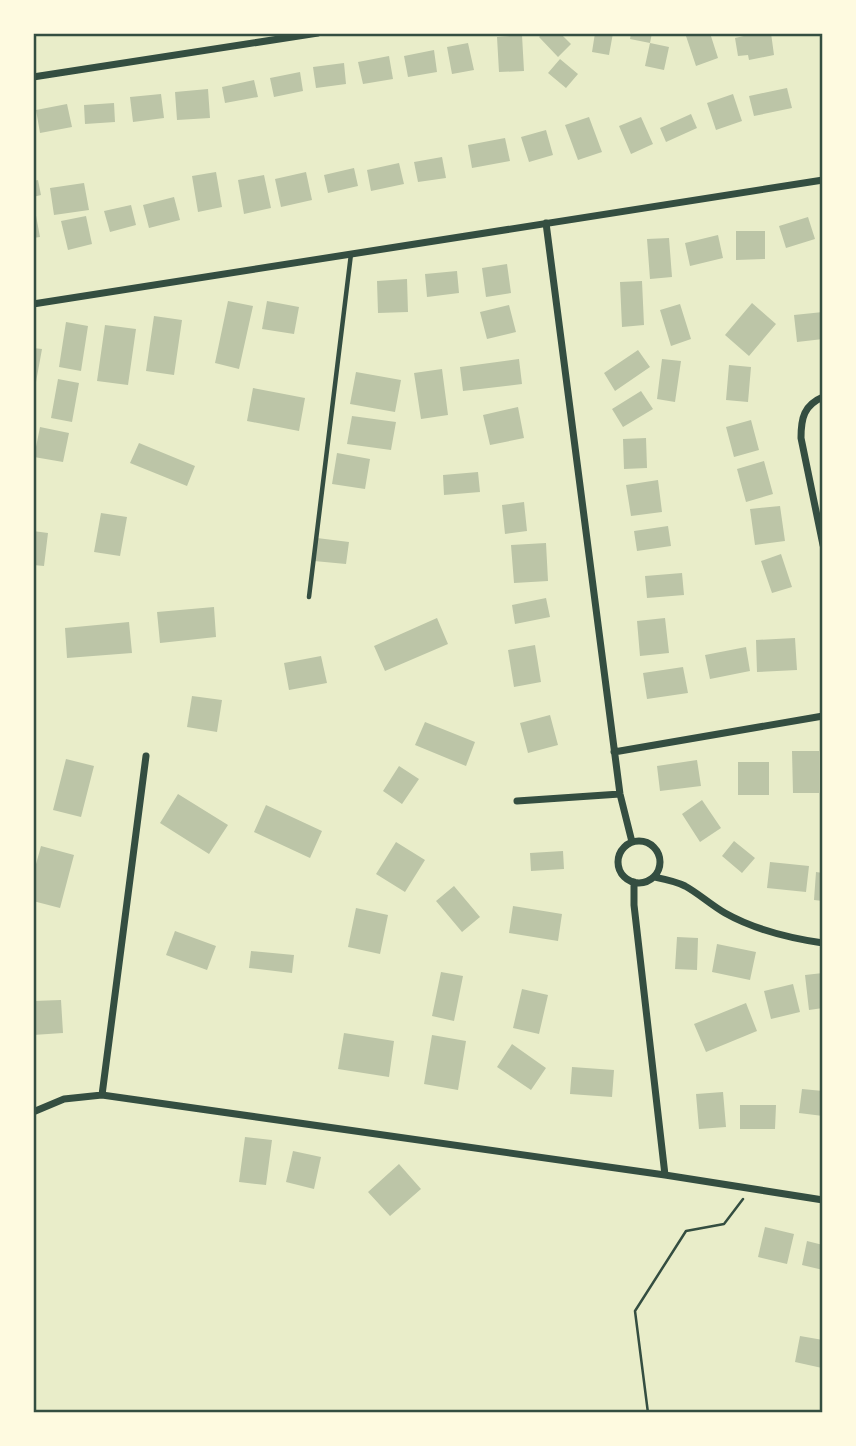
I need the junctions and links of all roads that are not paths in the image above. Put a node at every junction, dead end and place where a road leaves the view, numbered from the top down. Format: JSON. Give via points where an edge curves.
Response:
{"nodes":[{"id":1,"x":318,"y":33,"type":"edge"},
{"id":2,"x":33,"y":77,"type":"edge"},
{"id":3,"x":823,"y":180,"type":"edge"},
{"id":4,"x":546,"y":223,"type":"junction"},
{"id":5,"x":352,"y":253,"type":"junction"},
{"id":6,"x":33,"y":304,"type":"edge"},
{"id":7,"x":823,"y":397,"type":"edge"},
{"id":8,"x":823,"y":545,"type":"edge"},
{"id":9,"x":309,"y":597,"type":"dead end"},
{"id":10,"x":823,"y":716,"type":"edge"},
{"id":11,"x":614,"y":752,"type":"junction"},
{"id":12,"x":146,"y":756,"type":"dead end"},
{"id":13,"x":620,"y":794,"type":"junction"},
{"id":14,"x":517,"y":801,"type":"dead end"},
{"id":15,"x":632,"y":842,"type":"junction"},
{"id":16,"x":654,"y":877,"type":"junction"},
{"id":17,"x":634,"y":882,"type":"junction"},
{"id":18,"x":823,"y":943,"type":"edge"},
{"id":19,"x":102,"y":1095,"type":"junction"},
{"id":20,"x":33,"y":1112,"type":"edge"},
{"id":21,"x":665,"y":1175,"type":"junction"},
{"id":22,"x":823,"y":1199,"type":"edge"}],
"edges":[{"from":1,"to":2,"type":"street"},
{"from":3,"to":4,"type":"street"},
{"from":4,"to":5,"type":"street"},
{"from":4,"to":11,"type":"street"},
{"from":5,"to":6,"type":"street"},
{"from":5,"to":9,"type":"lane"},
{"from":7,"to":8,"type":"street","via":[[806,408],[801,421]]},
{"from":10,"to":11,"type":"street"},
{"from":11,"to":13,"type":"street"},
{"from":12,"to":19,"type":"street"},
{"from":13,"to":14,"type":"street"},
{"from":13,"to":15,"type":"street"},
{"from":15,"to":16,"type":"street","via":[[646,842],[657,851],[660,864]]},
{"from":15,"to":17,"type":"street","via":[[622,850],[618,863],[622,875]]},
{"from":16,"to":17,"type":"street"},
{"from":16,"to":18,"type":"street","via":[[687,887],[753,927]]},
{"from":17,"to":21,"type":"street"},
{"from":19,"to":20,"type":"street","via":[[64,1099]]},
{"from":19,"to":21,"type":"street"},
{"from":21,"to":22,"type":"street"}]}
